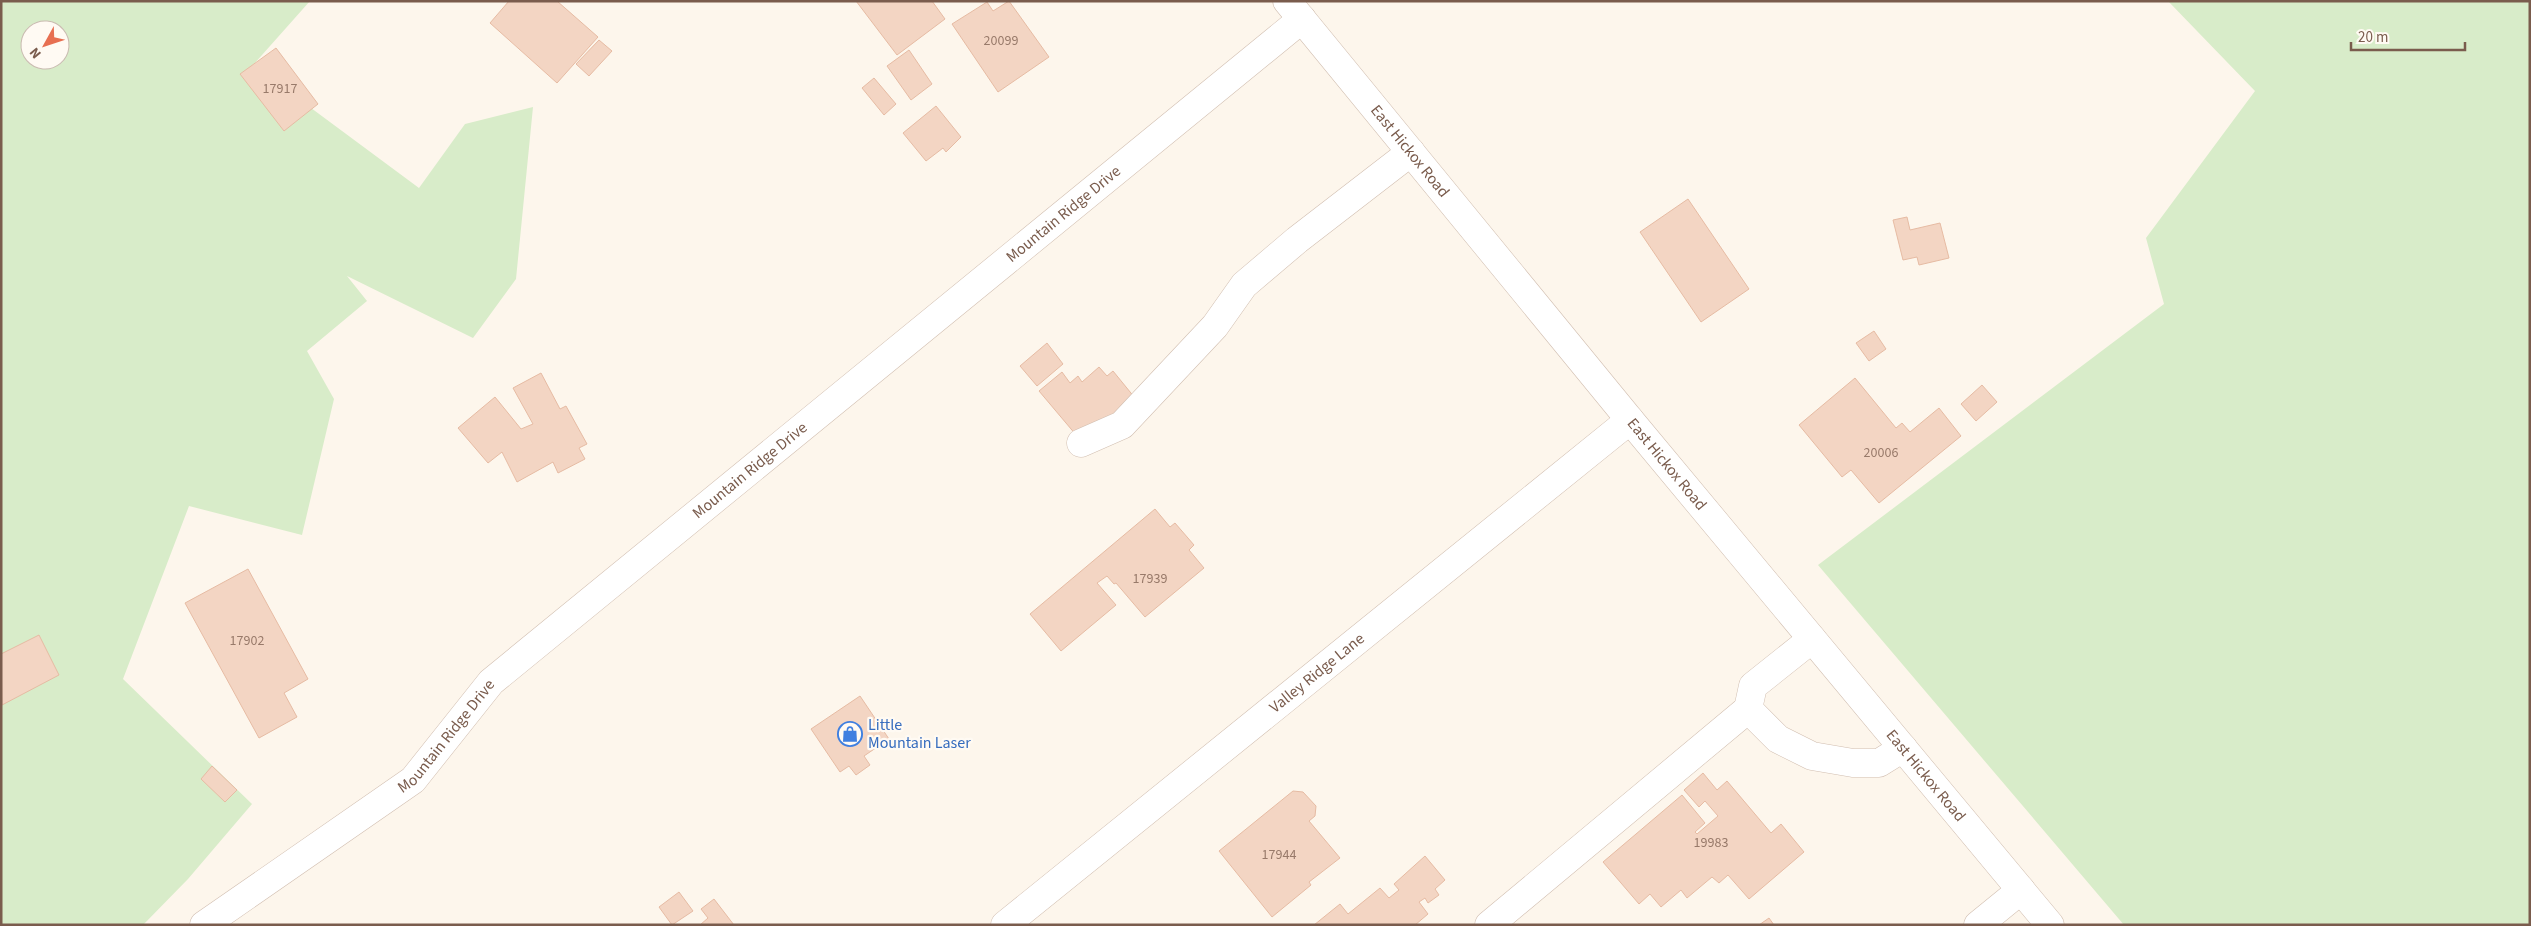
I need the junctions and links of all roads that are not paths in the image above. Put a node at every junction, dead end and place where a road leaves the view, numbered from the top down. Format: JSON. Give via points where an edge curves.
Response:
{"nodes":[{"id":1,"x":1294,"y":10,"type":"edge"},
{"id":2,"x":1411,"y":152,"type":"junction"},
{"id":3,"x":1630,"y":420,"type":"junction"},
{"id":4,"x":1081,"y":443,"type":"dead end"},
{"id":5,"x":1812,"y":639,"type":"junction"},
{"id":6,"x":1748,"y":709,"type":"junction"},
{"id":7,"x":1903,"y":748,"type":"junction"},
{"id":8,"x":2021,"y":890,"type":"junction"},
{"id":9,"x":204,"y":925,"type":"edge"},
{"id":10,"x":1005,"y":925,"type":"edge"},
{"id":11,"x":1489,"y":925,"type":"edge"},
{"id":12,"x":1978,"y":925,"type":"edge"},
{"id":13,"x":2050,"y":925,"type":"edge"}],
"edges":[{"from":1,"to":2,"type":"street","name":"East Hickox Road"},
{"from":1,"to":9,"type":"street","name":"Mountain Ridge Drive","via":[[491,682],[413,780]]},
{"from":2,"to":3,"type":"street","name":"East Hickox Road"},
{"from":2,"to":4,"type":"street","via":[[1244,285],[1215,326],[1122,425]]},
{"from":3,"to":5,"type":"street","name":"East Hickox Road"},
{"from":3,"to":10,"type":"street","name":"Valley Ridge Lane"},
{"from":5,"to":6,"type":"street","via":[[1753,686]]},
{"from":5,"to":7,"type":"street","name":"East Hickox Road"},
{"from":6,"to":7,"type":"street","via":[[1778,739],[1812,756],[1853,764],[1879,763]]},
{"from":6,"to":11,"type":"street"},
{"from":7,"to":8,"type":"street","name":"East Hickox Road"},
{"from":8,"to":12,"type":"street"},
{"from":8,"to":13,"type":"street","name":"East Hickox Road"}]}
